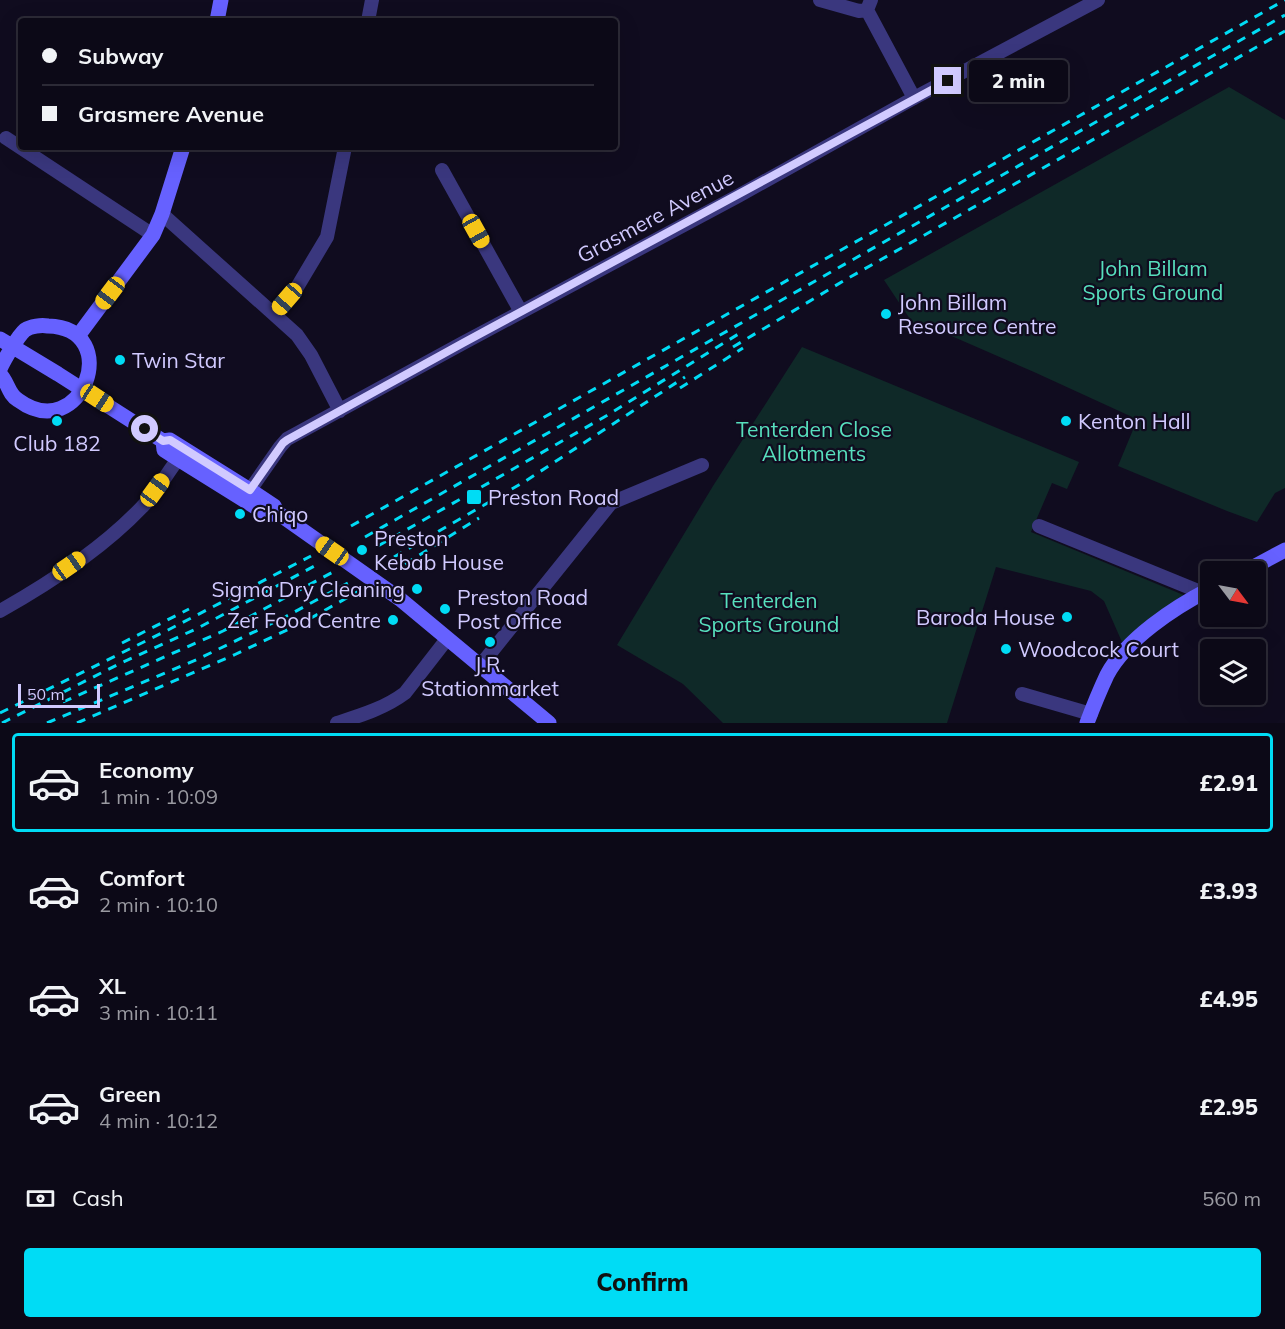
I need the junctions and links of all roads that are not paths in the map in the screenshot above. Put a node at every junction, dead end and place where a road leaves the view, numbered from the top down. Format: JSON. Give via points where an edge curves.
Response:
{"nodes":[{"id":1,"x":221,"y":0,"type":"edge"},
{"id":2,"x":372,"y":0,"type":"edge"},
{"id":3,"x":820,"y":0,"type":"edge"},
{"id":4,"x":1098,"y":0,"type":"edge"},
{"id":5,"x":869,"y":5,"type":"edge"},
{"id":6,"x":218,"y":18,"type":"edge"},
{"id":7,"x":369,"y":18,"type":"edge"},
{"id":8,"x":914,"y":98,"type":"junction"},
{"id":9,"x":6,"y":138,"type":"dead end"},
{"id":10,"x":18,"y":146,"type":"edge"},
{"id":11,"x":24,"y":150,"type":"edge"},
{"id":12,"x":182,"y":150,"type":"edge"},
{"id":13,"x":344,"y":150,"type":"edge"},
{"id":14,"x":442,"y":170,"type":"dead end"},
{"id":15,"x":162,"y":214,"type":"junction"},
{"id":16,"x":153,"y":235,"type":"junction"},
{"id":17,"x":521,"y":312,"type":"junction"},
{"id":18,"x":274,"y":314,"type":"junction"},
{"id":19,"x":78,"y":336,"type":"junction"},
{"id":20,"x":7,"y":343,"type":"edge"},
{"id":21,"x":0,"y":369,"type":"edge"},
{"id":22,"x":0,"y":374,"type":"edge"},
{"id":23,"x":81,"y":389,"type":"junction"},
{"id":24,"x":6,"y":400,"type":"edge"},
{"id":25,"x":340,"y":411,"type":"junction"},
{"id":26,"x":163,"y":441,"type":"junction"},
{"id":27,"x":178,"y":459,"type":"junction"},
{"id":28,"x":702,"y":465,"type":"dead end"},
{"id":29,"x":250,"y":490,"type":"junction"},
{"id":30,"x":278,"y":513,"type":"junction"},
{"id":31,"x":1039,"y":526,"type":"dead end"},
{"id":32,"x":1285,"y":550,"type":"edge"},
{"id":33,"x":1264,"y":561,"type":"edge"},
{"id":34,"x":1200,"y":588,"type":"edge"},
{"id":35,"x":1200,"y":595,"type":"edge"},
{"id":36,"x":0,"y":611,"type":"edge"},
{"id":37,"x":447,"y":639,"type":"junction"},
{"id":38,"x":480,"y":666,"type":"junction"},
{"id":39,"x":1022,"y":694,"type":"dead end"},
{"id":40,"x":1089,"y":718,"type":"edge"},
{"id":41,"x":338,"y":723,"type":"edge"},
{"id":42,"x":549,"y":723,"type":"edge"}],
"edges":[{"from":1,"to":6,"type":"street"},
{"from":2,"to":7,"type":"street"},
{"from":3,"to":5,"type":"street","via":[[859,11]]},
{"from":4,"to":8,"type":"street","name":"Grasmere Avenue"},
{"from":5,"to":8,"type":"street"},
{"from":8,"to":17,"type":"street","name":"Grasmere Avenue"},
{"from":9,"to":10,"type":"street"},
{"from":11,"to":16,"type":"street"},
{"from":12,"to":15,"type":"street"},
{"from":13,"to":18,"type":"street","via":[[327,237],[296,289]]},
{"from":14,"to":17,"type":"street"},
{"from":15,"to":16,"type":"street"},
{"from":15,"to":18,"type":"street"},
{"from":16,"to":19,"type":"street"},
{"from":17,"to":25,"type":"street","name":"Grasmere Avenue"},
{"from":18,"to":25,"type":"street","via":[[297,335],[311,355]]},
{"from":19,"to":20,"type":"street","via":[[53,326],[36,326]]},
{"from":19,"to":23,"type":"street","via":[[90,362]]},
{"from":20,"to":21,"type":"street"},
{"from":20,"to":23,"type":"street"},
{"from":22,"to":24,"type":"street"},
{"from":23,"to":24,"type":"street","via":[[59,410],[37,411]]},
{"from":23,"to":26,"type":"street"},
{"from":25,"to":29,"type":"street","name":"Grasmere Avenue","via":[[283,443]]},
{"from":26,"to":27,"type":"street","via":[[164,450]]},
{"from":26,"to":29,"type":"street","via":[[170,440]]},
{"from":27,"to":30,"type":"street","via":[[268,515]]},
{"from":27,"to":36,"type":"street","via":[[144,506],[104,542]]},
{"from":28,"to":38,"type":"street","via":[[611,503]]},
{"from":29,"to":30,"type":"street"},
{"from":30,"to":37,"type":"street"},
{"from":31,"to":34,"type":"street"},
{"from":32,"to":33,"type":"street"},
{"from":35,"to":40,"type":"street","via":[[1128,647],[1108,674]]},
{"from":37,"to":38,"type":"street"},
{"from":37,"to":41,"type":"street","via":[[405,693],[366,714]]},
{"from":38,"to":42,"type":"street"},
{"from":39,"to":40,"type":"street"}]}
